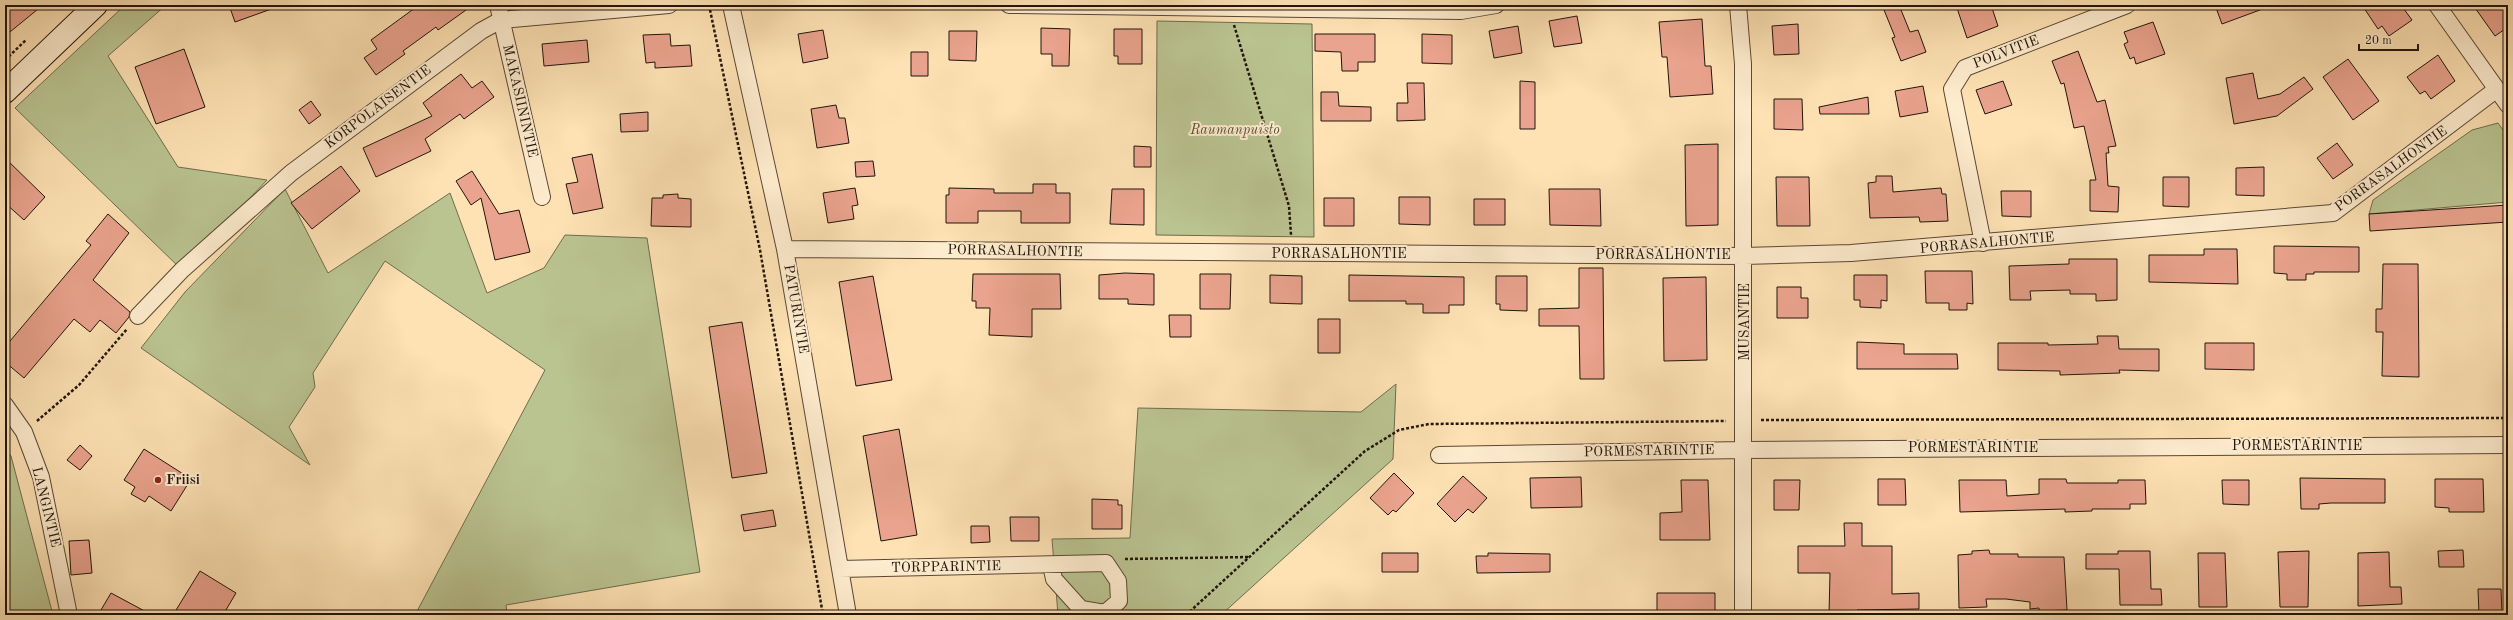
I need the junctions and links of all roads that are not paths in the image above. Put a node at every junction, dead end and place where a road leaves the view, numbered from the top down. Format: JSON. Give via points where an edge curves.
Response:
{"nodes":[{"id":1,"x":96,"y":5,"type":"edge"},
{"id":2,"x":668,"y":5,"type":"edge"},
{"id":3,"x":731,"y":5,"type":"edge"},
{"id":4,"x":1009,"y":5,"type":"edge"},
{"id":5,"x":1496,"y":5,"type":"edge"},
{"id":6,"x":1738,"y":5,"type":"edge"},
{"id":7,"x":2127,"y":5,"type":"edge"},
{"id":8,"x":2437,"y":5,"type":"edge"},
{"id":9,"x":500,"y":12,"type":"edge"},
{"id":10,"x":2497,"y":89,"type":"junction"},
{"id":11,"x":5,"y":92,"type":"edge"},
{"id":12,"x":2508,"y":105,"type":"edge"},
{"id":13,"x":542,"y":197,"type":"dead end"},
{"id":14,"x":1983,"y":244,"type":"junction"},
{"id":15,"x":785,"y":249,"type":"junction"},
{"id":16,"x":1744,"y":256,"type":"junction"},
{"id":17,"x":138,"y":316,"type":"road end"},
{"id":18,"x":5,"y":405,"type":"edge"},
{"id":19,"x":2508,"y":445,"type":"edge"},
{"id":20,"x":1744,"y":450,"type":"junction"},
{"id":21,"x":1439,"y":455,"type":"dead end"},
{"id":22,"x":1051,"y":564,"type":"junction"},
{"id":23,"x":840,"y":569,"type":"junction"},
{"id":24,"x":70,"y":615,"type":"edge"},
{"id":25,"x":848,"y":615,"type":"edge"},
{"id":26,"x":1743,"y":615,"type":"edge"}],
"edges":[{"from":1,"to":11,"type":"main road"},
{"from":2,"to":9,"type":"street","name":"KORPOLAISENTIE"},
{"from":3,"to":15,"type":"street","name":"PATURINTIE"},
{"from":4,"to":5,"type":"street","via":[[1461,11]]},
{"from":6,"to":16,"type":"street","name":"MUSANTIE","via":[[1743,64]]},
{"from":7,"to":14,"type":"street","name":"POLVITIE","via":[[1965,68],[1952,89]]},
{"from":8,"to":10,"type":"street"},
{"from":9,"to":13,"type":"street","name":"MAKASIININTIE"},
{"from":9,"to":17,"type":"street","name":"KORPOLAISENTIE","via":[[481,31],[291,172],[182,270]]},
{"from":10,"to":12,"type":"street"},
{"from":10,"to":14,"type":"street","name":"PORRASALHONTIE","via":[[2333,213]]},
{"from":14,"to":16,"type":"street","name":"PORRASALHONTIE","via":[[1851,253]]},
{"from":15,"to":16,"type":"street","name":"PORRASALHONTIE"},
{"from":15,"to":23,"type":"street","name":"PATURINTIE"},
{"from":16,"to":20,"type":"street","name":"MUSANTIE"},
{"from":18,"to":24,"type":"street","name":"LANGINTIE","via":[[24,432],[41,477]]},
{"from":19,"to":20,"type":"street","name":"PORMESTARINTIE"},
{"from":20,"to":21,"type":"street","name":"PORMESTARINTIE"},
{"from":20,"to":26,"type":"street","name":"MUSANTIE"},
{"from":22,"to":22,"type":"street","name":"TORPPARINTIE","via":[[1106,563],[1118,581],[1119,601],[1105,612],[1081,609],[1054,579]]},
{"from":22,"to":23,"type":"street","name":"TORPPARINTIE"},
{"from":23,"to":25,"type":"street","name":"PATURINTIE"}]}
